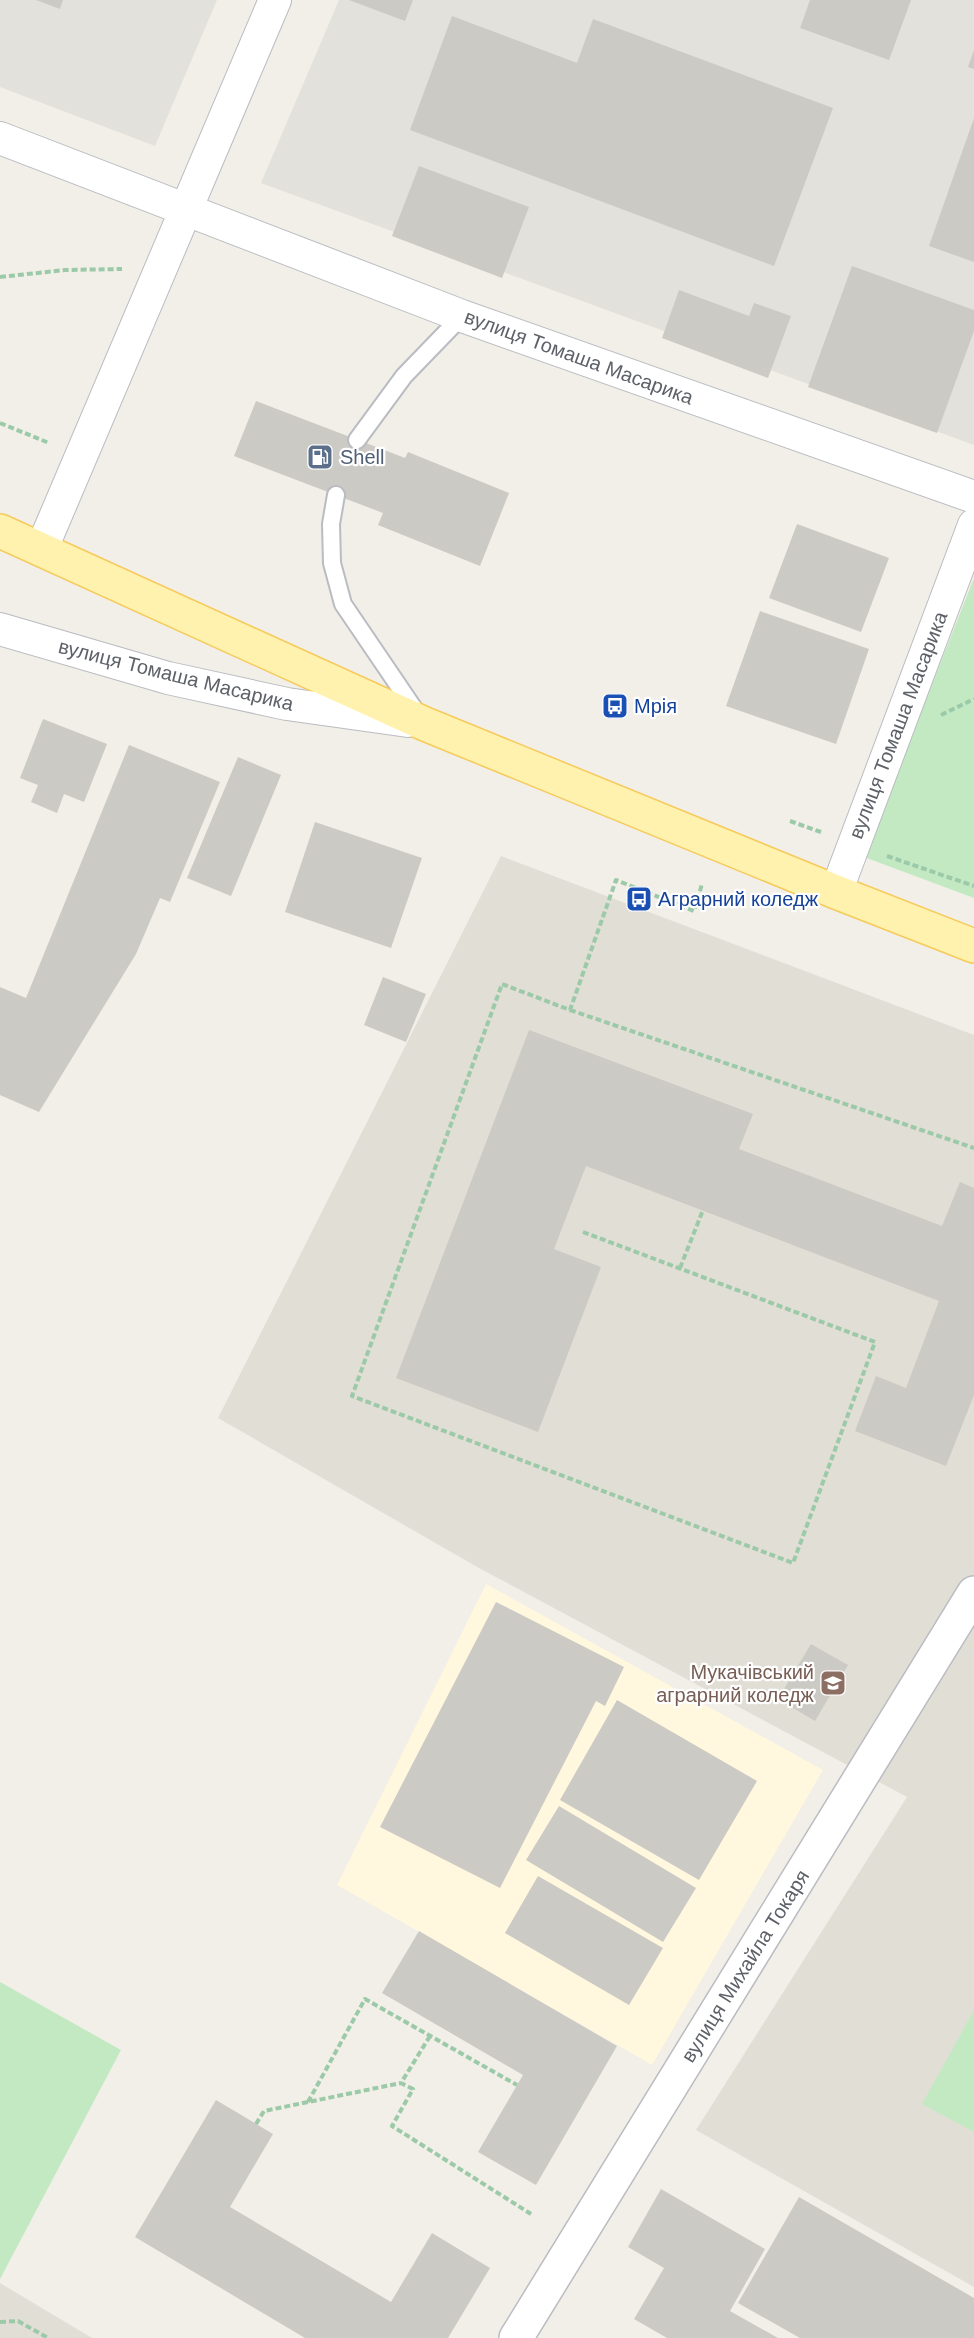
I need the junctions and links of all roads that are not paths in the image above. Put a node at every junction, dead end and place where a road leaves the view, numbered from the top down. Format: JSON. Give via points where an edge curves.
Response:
{"nodes":[{"id":1,"x":275,"y":0,"type":"edge"},
{"id":2,"x":0,"y":138,"type":"edge"},
{"id":3,"x":188,"y":209,"type":"junction"},
{"id":4,"x":462,"y":316,"type":"junction"},
{"id":5,"x":357,"y":440,"type":"dead end"},
{"id":6,"x":336,"y":495,"type":"dead end"},
{"id":7,"x":974,"y":497,"type":"edge"},
{"id":8,"x":974,"y":525,"type":"edge"},
{"id":9,"x":0,"y":531,"type":"edge"},
{"id":10,"x":42,"y":548,"type":"junction"},
{"id":11,"x":0,"y":629,"type":"edge"},
{"id":12,"x":425,"y":724,"type":"junction"},
{"id":13,"x":836,"y":892,"type":"junction"},
{"id":14,"x":974,"y":946,"type":"edge"},
{"id":15,"x":974,"y":1593,"type":"edge"},
{"id":16,"x":516,"y":2338,"type":"edge"}],
"edges":[{"from":1,"to":3,"type":"street"},
{"from":2,"to":3,"type":"street","name":"вулиця Томаша Масарика"},
{"from":3,"to":4,"type":"street","name":"вулиця Томаша Масарика"},
{"from":3,"to":10,"type":"street"},
{"from":4,"to":5,"type":"lane","via":[[404,376]]},
{"from":4,"to":7,"type":"street","name":"вулиця Томаша Масарика"},
{"from":6,"to":12,"type":"lane","via":[[331,524],[332,563],[343,604]]},
{"from":8,"to":13,"type":"street","name":"вулиця Томаша Масарика"},
{"from":9,"to":10,"type":"main road","name":"вулиця Томаша Масарика"},
{"from":10,"to":12,"type":"main road","name":"вулиця Томаша Масарика"},
{"from":11,"to":12,"type":"street","name":"вулиця Томаша Масарика","via":[[168,678],[287,704]]},
{"from":12,"to":13,"type":"main road","name":"вулиця Томаша Масарика"},
{"from":13,"to":14,"type":"main road","name":"вулиця Томаша Масарика"},
{"from":15,"to":16,"type":"street","name":"вулиця Михайла Токаря"}]}
